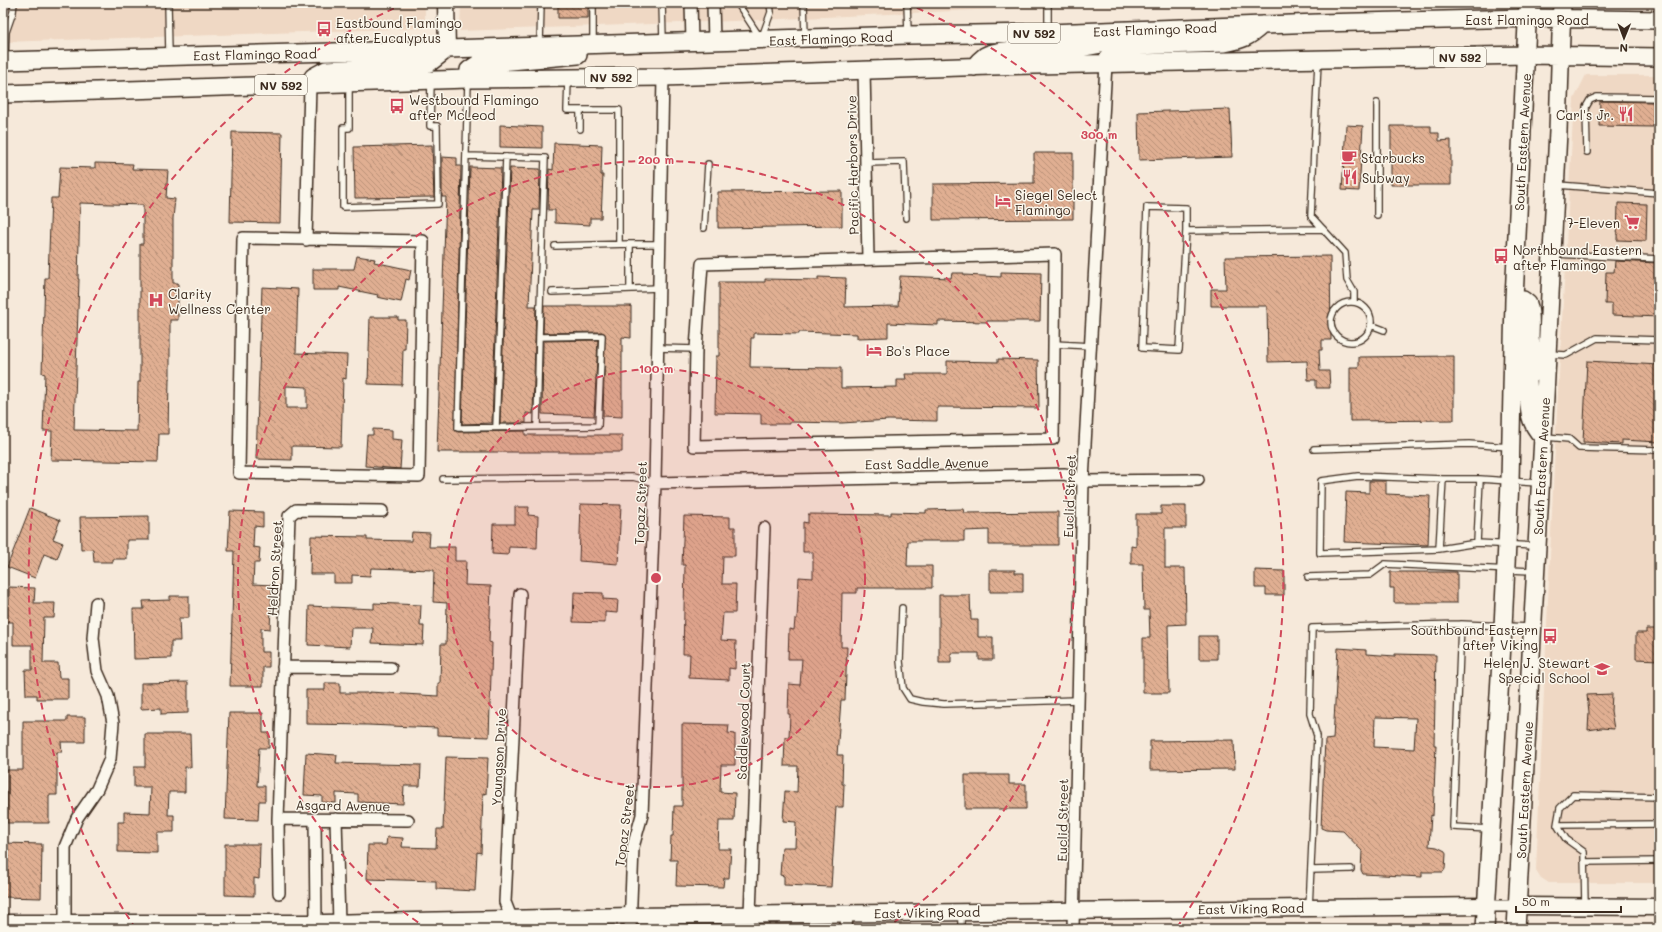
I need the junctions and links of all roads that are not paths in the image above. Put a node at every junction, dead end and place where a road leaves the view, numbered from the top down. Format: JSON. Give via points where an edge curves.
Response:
{"nodes":[{"id":1,"x":14,"y":3,"type":"edge"},
{"id":2,"x":168,"y":3,"type":"edge"},
{"id":3,"x":446,"y":3,"type":"edge"},
{"id":4,"x":540,"y":3,"type":"edge"},
{"id":5,"x":593,"y":3,"type":"edge"},
{"id":6,"x":662,"y":3,"type":"edge"},
{"id":7,"x":691,"y":3,"type":"edge"},
{"id":8,"x":713,"y":3,"type":"edge"},
{"id":9,"x":740,"y":3,"type":"edge"},
{"id":10,"x":770,"y":3,"type":"edge"},
{"id":11,"x":804,"y":3,"type":"edge"},
{"id":12,"x":907,"y":3,"type":"edge"},
{"id":13,"x":1048,"y":3,"type":"edge"},
{"id":14,"x":1528,"y":10,"type":"edge"},
{"id":15,"x":1562,"y":11,"type":"edge"},
{"id":16,"x":1659,"y":20,"type":"edge"},
{"id":17,"x":1262,"y":25,"type":"junction"},
{"id":18,"x":1129,"y":30,"type":"junction"},
{"id":19,"x":1048,"y":33,"type":"junction"},
{"id":20,"x":908,"y":35,"type":"junction"},
{"id":21,"x":805,"y":38,"type":"junction"},
{"id":22,"x":761,"y":40,"type":"junction"},
{"id":23,"x":663,"y":42,"type":"junction"},
{"id":24,"x":692,"y":42,"type":"junction"},
{"id":25,"x":714,"y":42,"type":"junction"},
{"id":26,"x":592,"y":45,"type":"junction"},
{"id":27,"x":540,"y":47,"type":"junction"},
{"id":28,"x":447,"y":50,"type":"junction"},
{"id":29,"x":1526,"y":55,"type":"junction"},
{"id":30,"x":1560,"y":56,"type":"junction"},
{"id":31,"x":169,"y":57,"type":"junction"},
{"id":32,"x":1659,"y":57,"type":"edge"},
{"id":33,"x":1318,"y":59,"type":"junction"},
{"id":34,"x":4,"y":61,"type":"edge"},
{"id":35,"x":1106,"y":64,"type":"junction"},
{"id":36,"x":974,"y":66,"type":"junction"},
{"id":37,"x":864,"y":70,"type":"junction"},
{"id":38,"x":662,"y":77,"type":"junction"},
{"id":39,"x":568,"y":78,"type":"junction"},
{"id":40,"x":468,"y":79,"type":"junction"},
{"id":41,"x":431,"y":81,"type":"junction"},
{"id":42,"x":349,"y":83,"type":"junction"},
{"id":43,"x":310,"y":85,"type":"junction"},
{"id":44,"x":3,"y":94,"type":"edge"},
{"id":45,"x":1659,"y":98,"type":"edge"},
{"id":46,"x":1377,"y":103,"type":"dead end"},
{"id":47,"x":580,"y":110,"type":"junction"},
{"id":48,"x":580,"y":130,"type":"dead end"},
{"id":49,"x":1587,"y":152,"type":"dead end"},
{"id":50,"x":466,"y":156,"type":"junction"},
{"id":51,"x":506,"y":157,"type":"junction"},
{"id":52,"x":865,"y":163,"type":"junction"},
{"id":53,"x":708,"y":164,"type":"dead end"},
{"id":54,"x":1555,"y":185,"type":"junction"},
{"id":55,"x":1659,"y":193,"type":"edge"},
{"id":56,"x":1377,"y":215,"type":"dead end"},
{"id":57,"x":906,"y":218,"type":"dead end"},
{"id":58,"x":704,"y":228,"type":"dead end"},
{"id":59,"x":1323,"y":229,"type":"junction"},
{"id":60,"x":1186,"y":230,"type":"junction"},
{"id":61,"x":306,"y":240,"type":"junction"},
{"id":62,"x":619,"y":244,"type":"junction"},
{"id":63,"x":630,"y":244,"type":"junction"},
{"id":64,"x":659,"y":244,"type":"junction"},
{"id":65,"x":555,"y":246,"type":"dead end"},
{"id":66,"x":1552,"y":254,"type":"junction"},
{"id":67,"x":868,"y":259,"type":"junction"},
{"id":68,"x":1659,"y":259,"type":"edge"},
{"id":69,"x":659,"y":288,"type":"junction"},
{"id":70,"x":630,"y":289,"type":"junction"},
{"id":71,"x":552,"y":292,"type":"dead end"},
{"id":72,"x":1514,"y":299,"type":"junction"},
{"id":73,"x":1354,"y":302,"type":"junction"},
{"id":74,"x":1371,"y":325,"type":"junction"},
{"id":75,"x":1384,"y":330,"type":"dead end"},
{"id":76,"x":1513,"y":334,"type":"junction"},
{"id":77,"x":539,"y":337,"type":"junction"},
{"id":78,"x":1659,"y":340,"type":"edge"},
{"id":79,"x":1053,"y":344,"type":"junction"},
{"id":80,"x":1091,"y":346,"type":"junction"},
{"id":81,"x":657,"y":348,"type":"junction"},
{"id":82,"x":696,"y":349,"type":"junction"},
{"id":83,"x":1546,"y":354,"type":"junction"},
{"id":84,"x":1544,"y":393,"type":"junction"},
{"id":85,"x":496,"y":427,"type":"junction"},
{"id":86,"x":537,"y":427,"type":"junction"},
{"id":87,"x":1543,"y":436,"type":"junction"},
{"id":88,"x":1511,"y":447,"type":"junction"},
{"id":89,"x":1314,"y":450,"type":"dead end"},
{"id":90,"x":1659,"y":450,"type":"edge"},
{"id":91,"x":443,"y":479,"type":"dead end"},
{"id":92,"x":1442,"y":479,"type":"junction"},
{"id":93,"x":1480,"y":479,"type":"junction"},
{"id":94,"x":1198,"y":480,"type":"dead end"},
{"id":95,"x":1083,"y":481,"type":"junction"},
{"id":96,"x":1510,"y":481,"type":"junction"},
{"id":97,"x":655,"y":483,"type":"junction"},
{"id":98,"x":1540,"y":483,"type":"junction"},
{"id":99,"x":382,"y":511,"type":"dead end"},
{"id":100,"x":764,"y":528,"type":"dead end"},
{"id":101,"x":1477,"y":543,"type":"junction"},
{"id":102,"x":1507,"y":545,"type":"junction"},
{"id":103,"x":1537,"y":546,"type":"junction"},
{"id":104,"x":1439,"y":549,"type":"junction"},
{"id":105,"x":1506,"y":569,"type":"junction"},
{"id":106,"x":1535,"y":571,"type":"junction"},
{"id":107,"x":1308,"y":577,"type":"dead end"},
{"id":108,"x":520,"y":594,"type":"dead end"},
{"id":109,"x":96,"y":603,"type":"dead end"},
{"id":110,"x":902,"y":608,"type":"dead end"},
{"id":111,"x":1461,"y":624,"type":"junction"},
{"id":112,"x":1503,"y":626,"type":"junction"},
{"id":113,"x":1532,"y":627,"type":"junction"},
{"id":114,"x":284,"y":667,"type":"junction"},
{"id":115,"x":391,"y":668,"type":"dead end"},
{"id":116,"x":1078,"y":700,"type":"junction"},
{"id":117,"x":1659,"y":797,"type":"edge"},
{"id":118,"x":278,"y":819,"type":"junction"},
{"id":119,"x":316,"y":819,"type":"junction"},
{"id":120,"x":336,"y":819,"type":"junction"},
{"id":121,"x":408,"y":820,"type":"dead end"},
{"id":122,"x":1659,"y":824,"type":"edge"},
{"id":123,"x":1557,"y":825,"type":"junction"},
{"id":124,"x":1491,"y":830,"type":"junction"},
{"id":125,"x":1659,"y":861,"type":"edge"},
{"id":126,"x":1584,"y":862,"type":"junction"},
{"id":127,"x":1351,"y":869,"type":"dead end"},
{"id":128,"x":1311,"y":870,"type":"junction"},
{"id":129,"x":279,"y":893,"type":"dead end"},
{"id":130,"x":1486,"y":906,"type":"junction"},
{"id":131,"x":1517,"y":906,"type":"junction"},
{"id":132,"x":1584,"y":906,"type":"junction"},
{"id":133,"x":1659,"y":907,"type":"edge"},
{"id":134,"x":1309,"y":908,"type":"junction"},
{"id":135,"x":1074,"y":910,"type":"junction"},
{"id":136,"x":961,"y":912,"type":"junction"},
{"id":137,"x":750,"y":914,"type":"junction"},
{"id":138,"x":512,"y":920,"type":"junction"},
{"id":139,"x":846,"y":921,"type":"edge"},
{"id":140,"x":65,"y":922,"type":"junction"},
{"id":141,"x":631,"y":922,"type":"edge"},
{"id":142,"x":3,"y":923,"type":"edge"},
{"id":143,"x":326,"y":924,"type":"edge"},
{"id":144,"x":87,"y":926,"type":"edge"},
{"id":145,"x":961,"y":929,"type":"edge"},
{"id":146,"x":1073,"y":929,"type":"edge"},
{"id":147,"x":1485,"y":929,"type":"edge"},
{"id":148,"x":1516,"y":929,"type":"edge"}],
"edges":[{"from":1,"to":34,"type":"lane","via":[[6,32]]},
{"from":2,"to":31,"type":"lane"},
{"from":3,"to":28,"type":"street"},
{"from":4,"to":27,"type":"lane"},
{"from":5,"to":26,"type":"lane"},
{"from":6,"to":23,"type":"lane"},
{"from":7,"to":24,"type":"street"},
{"from":8,"to":25,"type":"street"},
{"from":9,"to":22,"type":"lane","via":[[740,8]]},
{"from":10,"to":22,"type":"lane","via":[[771,12]]},
{"from":11,"to":21,"type":"lane"},
{"from":12,"to":20,"type":"lane"},
{"from":13,"to":19,"type":"lane"},
{"from":14,"to":15,"type":"main road","name":"East Flamingo Road","number":"NV 592"},
{"from":14,"to":17,"type":"main road","name":"East Flamingo Road","number":"NV 592"},
{"from":14,"to":29,"type":"main road","name":"South Eastern Avenue"},
{"from":15,"to":16,"type":"main road","name":"East Flamingo Road","number":"NV 592"},
{"from":15,"to":30,"type":"main road","name":"South Eastern Avenue"},
{"from":17,"to":18,"type":"main road","name":"East Flamingo Road","number":"NV 592"},
{"from":17,"to":35,"type":"main road","via":[[1248,37],[1224,43],[1134,46],[1108,59]]},
{"from":18,"to":19,"type":"main road","name":"East Flamingo Road","number":"NV 592"},
{"from":18,"to":36,"type":"main road","via":[[1111,41],[1087,47],[997,52],[985,56]]},
{"from":19,"to":20,"type":"main road","name":"East Flamingo Road","number":"NV 592"},
{"from":20,"to":21,"type":"main road","name":"East Flamingo Road","number":"NV 592"},
{"from":21,"to":22,"type":"main road","name":"East Flamingo Road","number":"NV 592"},
{"from":22,"to":25,"type":"main road","name":"East Flamingo Road","number":"NV 592"},
{"from":23,"to":24,"type":"main road","name":"East Flamingo Road","number":"NV 592"},
{"from":23,"to":26,"type":"main road","name":"East Flamingo Road","number":"NV 592"},
{"from":24,"to":25,"type":"main road","name":"East Flamingo Road","number":"NV 592"},
{"from":26,"to":27,"type":"main road","name":"East Flamingo Road","number":"NV 592"},
{"from":26,"to":40,"type":"main road","via":[[579,55],[478,64],[469,70]]},
{"from":27,"to":28,"type":"main road","name":"East Flamingo Road","number":"NV 592"},
{"from":28,"to":31,"type":"main road","name":"East Flamingo Road","number":"NV 592"},
{"from":28,"to":43,"type":"main road","via":[[429,63],[420,65],[326,70],[313,77]]},
{"from":29,"to":30,"type":"main road","number":"NV 592"},
{"from":29,"to":33,"type":"main road","number":"NV 592"},
{"from":29,"to":72,"type":"main road","name":"South Eastern Avenue"},
{"from":30,"to":32,"type":"main road","number":"NV 592"},
{"from":30,"to":54,"type":"main road","name":"South Eastern Avenue"},
{"from":31,"to":34,"type":"main road","name":"East Flamingo Road","number":"NV 592"},
{"from":33,"to":35,"type":"main road","number":"NV 592"},
{"from":33,"to":59,"type":"lane","via":[[1311,216]]},
{"from":35,"to":36,"type":"main road","number":"NV 592"},
{"from":35,"to":80,"type":"street","name":"Euclid Street"},
{"from":36,"to":37,"type":"main road","number":"NV 592"},
{"from":37,"to":38,"type":"main road","number":"NV 592"},
{"from":37,"to":52,"type":"street","name":"Pacific Harbors Drive"},
{"from":38,"to":39,"type":"main road","number":"NV 592"},
{"from":38,"to":64,"type":"street","name":"Topaz Street"},
{"from":39,"to":40,"type":"main road","number":"NV 592"},
{"from":39,"to":47,"type":"lane","via":[[566,110]]},
{"from":40,"to":41,"type":"main road","number":"NV 592"},
{"from":40,"to":50,"type":"lane"},
{"from":41,"to":42,"type":"main road","number":"NV 592"},
{"from":41,"to":42,"type":"lane","via":[[430,126],[437,126],[438,204],[344,207],[343,128],[349,128]]},
{"from":42,"to":43,"type":"main road","number":"NV 592"},
{"from":43,"to":44,"type":"main road","number":"NV 592"},
{"from":43,"to":61,"type":"street"},
{"from":45,"to":49,"type":"lane","via":[[1597,97],[1590,100],[1586,107]]},
{"from":46,"to":56,"type":"lane"},
{"from":47,"to":48,"type":"lane"},
{"from":47,"to":62,"type":"lane","via":[[619,110]]},
{"from":50,"to":51,"type":"lane"},
{"from":50,"to":85,"type":"lane","via":[[458,428]]},
{"from":51,"to":77,"type":"lane","via":[[545,158]]},
{"from":51,"to":85,"type":"lane"},
{"from":52,"to":57,"type":"lane","via":[[904,162]]},
{"from":52,"to":67,"type":"street","name":"Pacific Harbors Drive"},
{"from":53,"to":58,"type":"lane"},
{"from":54,"to":55,"type":"lane"},
{"from":54,"to":66,"type":"main road","name":"South Eastern Avenue"},
{"from":59,"to":60,"type":"lane"},
{"from":59,"to":73,"type":"lane","via":[[1345,253],[1347,280],[1354,292]]},
{"from":60,"to":60,"type":"lane","via":[[1186,208],[1147,207],[1142,348],[1179,350]]},
{"from":61,"to":61,"type":"street","via":[[423,241],[419,476],[239,473],[243,238]]},
{"from":62,"to":63,"type":"lane"},
{"from":62,"to":65,"type":"lane"},
{"from":63,"to":64,"type":"lane"},
{"from":63,"to":70,"type":"lane"},
{"from":64,"to":69,"type":"street","name":"Topaz Street"},
{"from":66,"to":68,"type":"lane"},
{"from":66,"to":83,"type":"main road","name":"South Eastern Avenue"},
{"from":67,"to":79,"type":"street","via":[[1055,254]]},
{"from":67,"to":82,"type":"street","via":[[702,264]]},
{"from":69,"to":70,"type":"lane"},
{"from":69,"to":81,"type":"street","name":"Topaz Street"},
{"from":70,"to":71,"type":"lane"},
{"from":72,"to":76,"type":"main road","name":"South Eastern Avenue"},
{"from":72,"to":84,"type":"main road","via":[[1523,300],[1528,304],[1533,357]]},
{"from":73,"to":74,"type":"lane","via":[[1369,313]]},
{"from":73,"to":74,"type":"lane","via":[[1341,305],[1333,314],[1333,332],[1342,341],[1354,342],[1366,336]]},
{"from":74,"to":75,"type":"lane"},
{"from":76,"to":87,"type":"main road","via":[[1527,369],[1530,417],[1533,425]]},
{"from":76,"to":88,"type":"main road","name":"South Eastern Avenue"},
{"from":77,"to":86,"type":"lane"},
{"from":77,"to":86,"type":"lane","via":[[602,336],[598,426]]},
{"from":78,"to":83,"type":"lane","via":[[1597,338],[1566,355]]},
{"from":79,"to":80,"type":"lane"},
{"from":79,"to":82,"type":"street","via":[[1053,439],[694,446]]},
{"from":80,"to":95,"type":"street","name":"Euclid Street"},
{"from":81,"to":82,"type":"lane"},
{"from":81,"to":97,"type":"street","name":"Topaz Street"},
{"from":83,"to":84,"type":"main road","name":"South Eastern Avenue"},
{"from":84,"to":87,"type":"main road","name":"South Eastern Avenue"},
{"from":85,"to":86,"type":"lane"},
{"from":87,"to":90,"type":"lane","via":[[1569,439],[1579,448]]},
{"from":87,"to":98,"type":"main road","name":"South Eastern Avenue"},
{"from":88,"to":89,"type":"lane","via":[[1469,444]]},
{"from":88,"to":96,"type":"main road","name":"South Eastern Avenue"},
{"from":91,"to":97,"type":"lane","via":[[633,478]]},
{"from":92,"to":93,"type":"lane"},
{"from":92,"to":104,"type":"lane"},
{"from":92,"to":104,"type":"lane","via":[[1358,476],[1321,481],[1320,554]]},
{"from":93,"to":96,"type":"lane"},
{"from":93,"to":101,"type":"lane"},
{"from":94,"to":95,"type":"street","name":"East Saddle Avenue"},
{"from":95,"to":97,"type":"street","name":"East Saddle Avenue","via":[[1065,474]]},
{"from":95,"to":116,"type":"street","name":"Euclid Street"},
{"from":96,"to":98,"type":"lane"},
{"from":96,"to":102,"type":"main road","name":"South Eastern Avenue"},
{"from":97,"to":141,"type":"street","name":"Topaz Street","via":[[642,815],[633,847]]},
{"from":98,"to":103,"type":"main road","name":"South Eastern Avenue"},
{"from":99,"to":114,"type":"street","name":"Heldron Street","via":[[296,510],[289,516]]},
{"from":100,"to":137,"type":"street","name":"Saddlewood Court"},
{"from":101,"to":102,"type":"lane"},
{"from":101,"to":104,"type":"lane"},
{"from":102,"to":103,"type":"lane"},
{"from":102,"to":105,"type":"main road","name":"South Eastern Avenue"},
{"from":103,"to":106,"type":"main road","name":"South Eastern Avenue"},
{"from":105,"to":106,"type":"lane"},
{"from":105,"to":107,"type":"lane","via":[[1385,564],[1370,575]]},
{"from":105,"to":112,"type":"main road","name":"South Eastern Avenue"},
{"from":106,"to":113,"type":"main road","name":"South Eastern Avenue"},
{"from":108,"to":138,"type":"street","name":"Youngson Drive","via":[[505,902]]},
{"from":109,"to":140,"type":"street","via":[[93,638],[97,671],[108,696],[114,723],[110,759],[97,788],[77,818],[65,847]]},
{"from":110,"to":116,"type":"lane","via":[[900,662],[903,688],[910,699],[944,704]]},
{"from":111,"to":112,"type":"lane"},
{"from":111,"to":124,"type":"lane","via":[[1453,827]]},
{"from":111,"to":128,"type":"lane","via":[[1312,628],[1310,714],[1317,736]]},
{"from":112,"to":113,"type":"lane"},
{"from":112,"to":124,"type":"main road","name":"South Eastern Avenue"},
{"from":113,"to":131,"type":"main road","name":"South Eastern Avenue"},
{"from":114,"to":115,"type":"street"},
{"from":114,"to":118,"type":"street","name":"Heldron Street"},
{"from":116,"to":135,"type":"street","name":"Euclid Street"},
{"from":117,"to":123,"type":"lane","via":[[1573,795],[1560,808]]},
{"from":118,"to":119,"type":"street","name":"Asgard Avenue"},
{"from":118,"to":129,"type":"street","name":"Heldron Street"},
{"from":119,"to":120,"type":"street","name":"Asgard Avenue"},
{"from":119,"to":143,"type":"street"},
{"from":120,"to":121,"type":"street","name":"Asgard Avenue"},
{"from":120,"to":143,"type":"street"},
{"from":122,"to":123,"type":"lane"},
{"from":123,"to":126,"type":"lane","via":[[1566,838],[1584,852]]},
{"from":124,"to":130,"type":"main road","name":"South Eastern Avenue"},
{"from":125,"to":126,"type":"lane"},
{"from":126,"to":132,"type":"lane"},
{"from":127,"to":128,"type":"lane"},
{"from":128,"to":134,"type":"lane"},
{"from":130,"to":131,"type":"street","name":"East Viking Road"},
{"from":130,"to":134,"type":"street","name":"East Viking Road"},
{"from":130,"to":147,"type":"main road","name":"South Eastern Avenue"},
{"from":131,"to":132,"type":"street","name":"East Viking Road"},
{"from":131,"to":148,"type":"main road","name":"South Eastern Avenue"},
{"from":132,"to":133,"type":"street","name":"East Viking Road"},
{"from":134,"to":135,"type":"street","name":"East Viking Road"},
{"from":135,"to":136,"type":"street","name":"East Viking Road"},
{"from":135,"to":146,"type":"street","name":"Euclid Street"},
{"from":136,"to":139,"type":"street","name":"East Viking Road"},
{"from":136,"to":145,"type":"lane"},
{"from":137,"to":139,"type":"street","name":"East Viking Road"},
{"from":137,"to":141,"type":"street","name":"East Viking Road"},
{"from":138,"to":141,"type":"street","name":"East Viking Road"},
{"from":138,"to":143,"type":"street","name":"East Viking Road"},
{"from":140,"to":142,"type":"street","name":"East Viking Road"},
{"from":140,"to":144,"type":"street","name":"East Viking Road"},
{"from":143,"to":144,"type":"street","name":"East Viking Road"}]}
